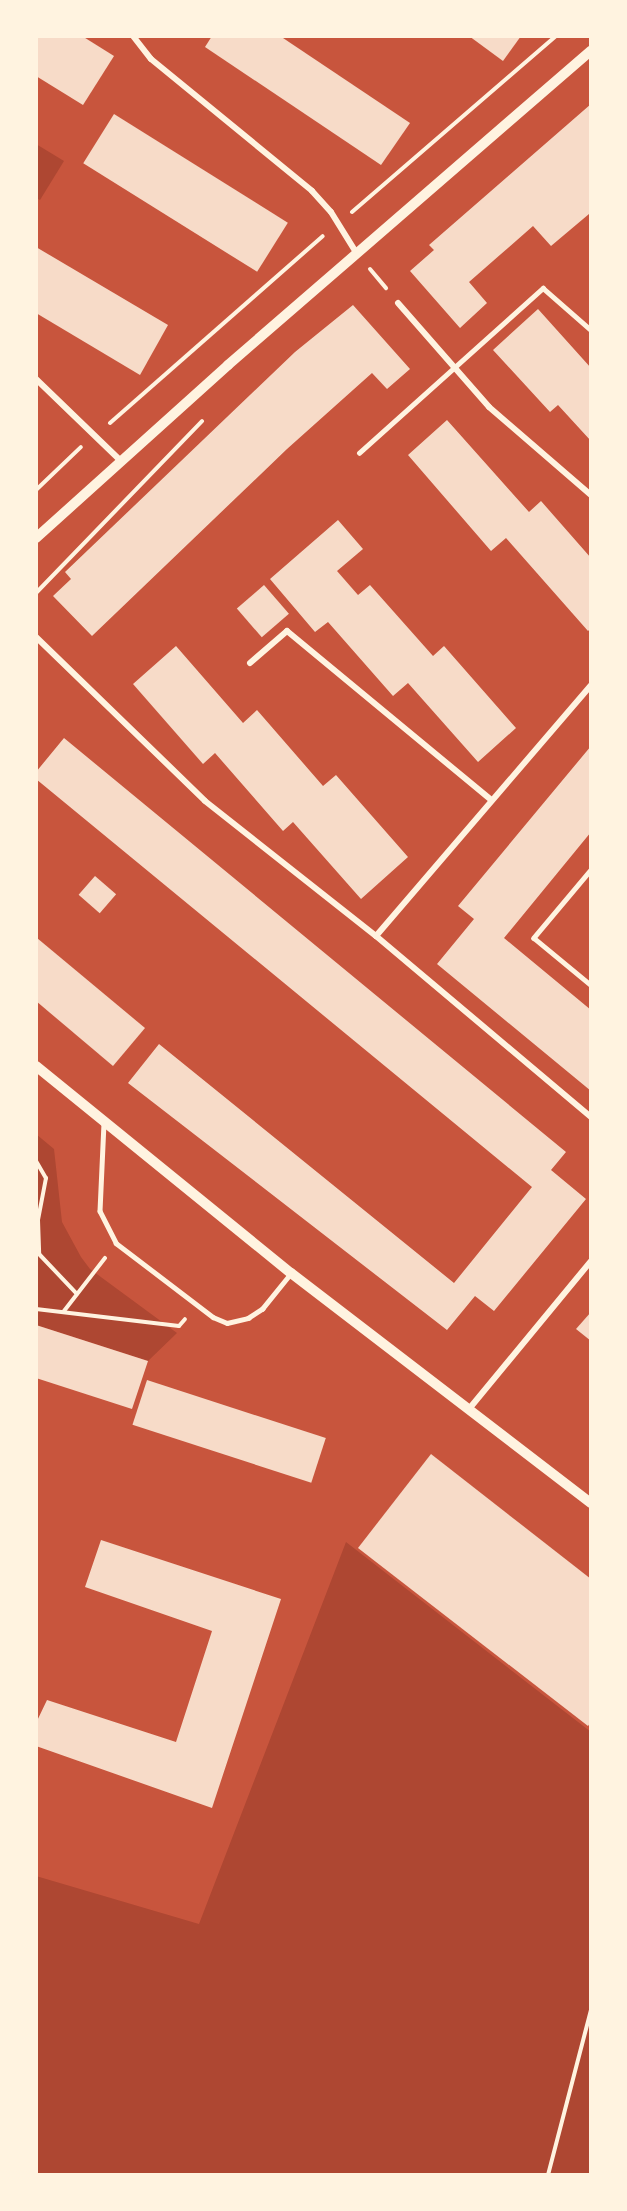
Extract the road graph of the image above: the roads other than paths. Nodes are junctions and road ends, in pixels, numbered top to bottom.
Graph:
1 (133, 36) edge
2 (591, 51) edge
3 (357, 254) junction
4 (398, 303) road end
5 (591, 330) edge
6 (454, 367) junction
7 (36, 379) edge
8 (359, 453) dead end
9 (120, 460) junction
10 (591, 495) edge
11 (36, 538) edge
12 (36, 637) edge
13 (250, 663) dead end
14 (591, 685) edge
15 (491, 800) junction
16 (591, 870) edge
17 (376, 936) junction
18 (591, 985) edge
19 (36, 1066) edge
20 (591, 1117) edge
21 (104, 1123) junction
22 (591, 1261) edge
23 (291, 1273) junction
24 (470, 1409) junction
25 (591, 1503) edge

1 - 3 street
2 - 3 street
3 - 9 street
4 - 6 street
5 - 6 lane
6 - 8 lane
6 - 10 street
7 - 9 street
9 - 11 street
12 - 17 street
13 - 15 street
14 - 15 street
15 - 17 street
16 - 18 lane
17 - 20 street
19 - 21 street
21 - 23 street
21 - 23 lane
22 - 24 street
23 - 24 street
24 - 25 street

